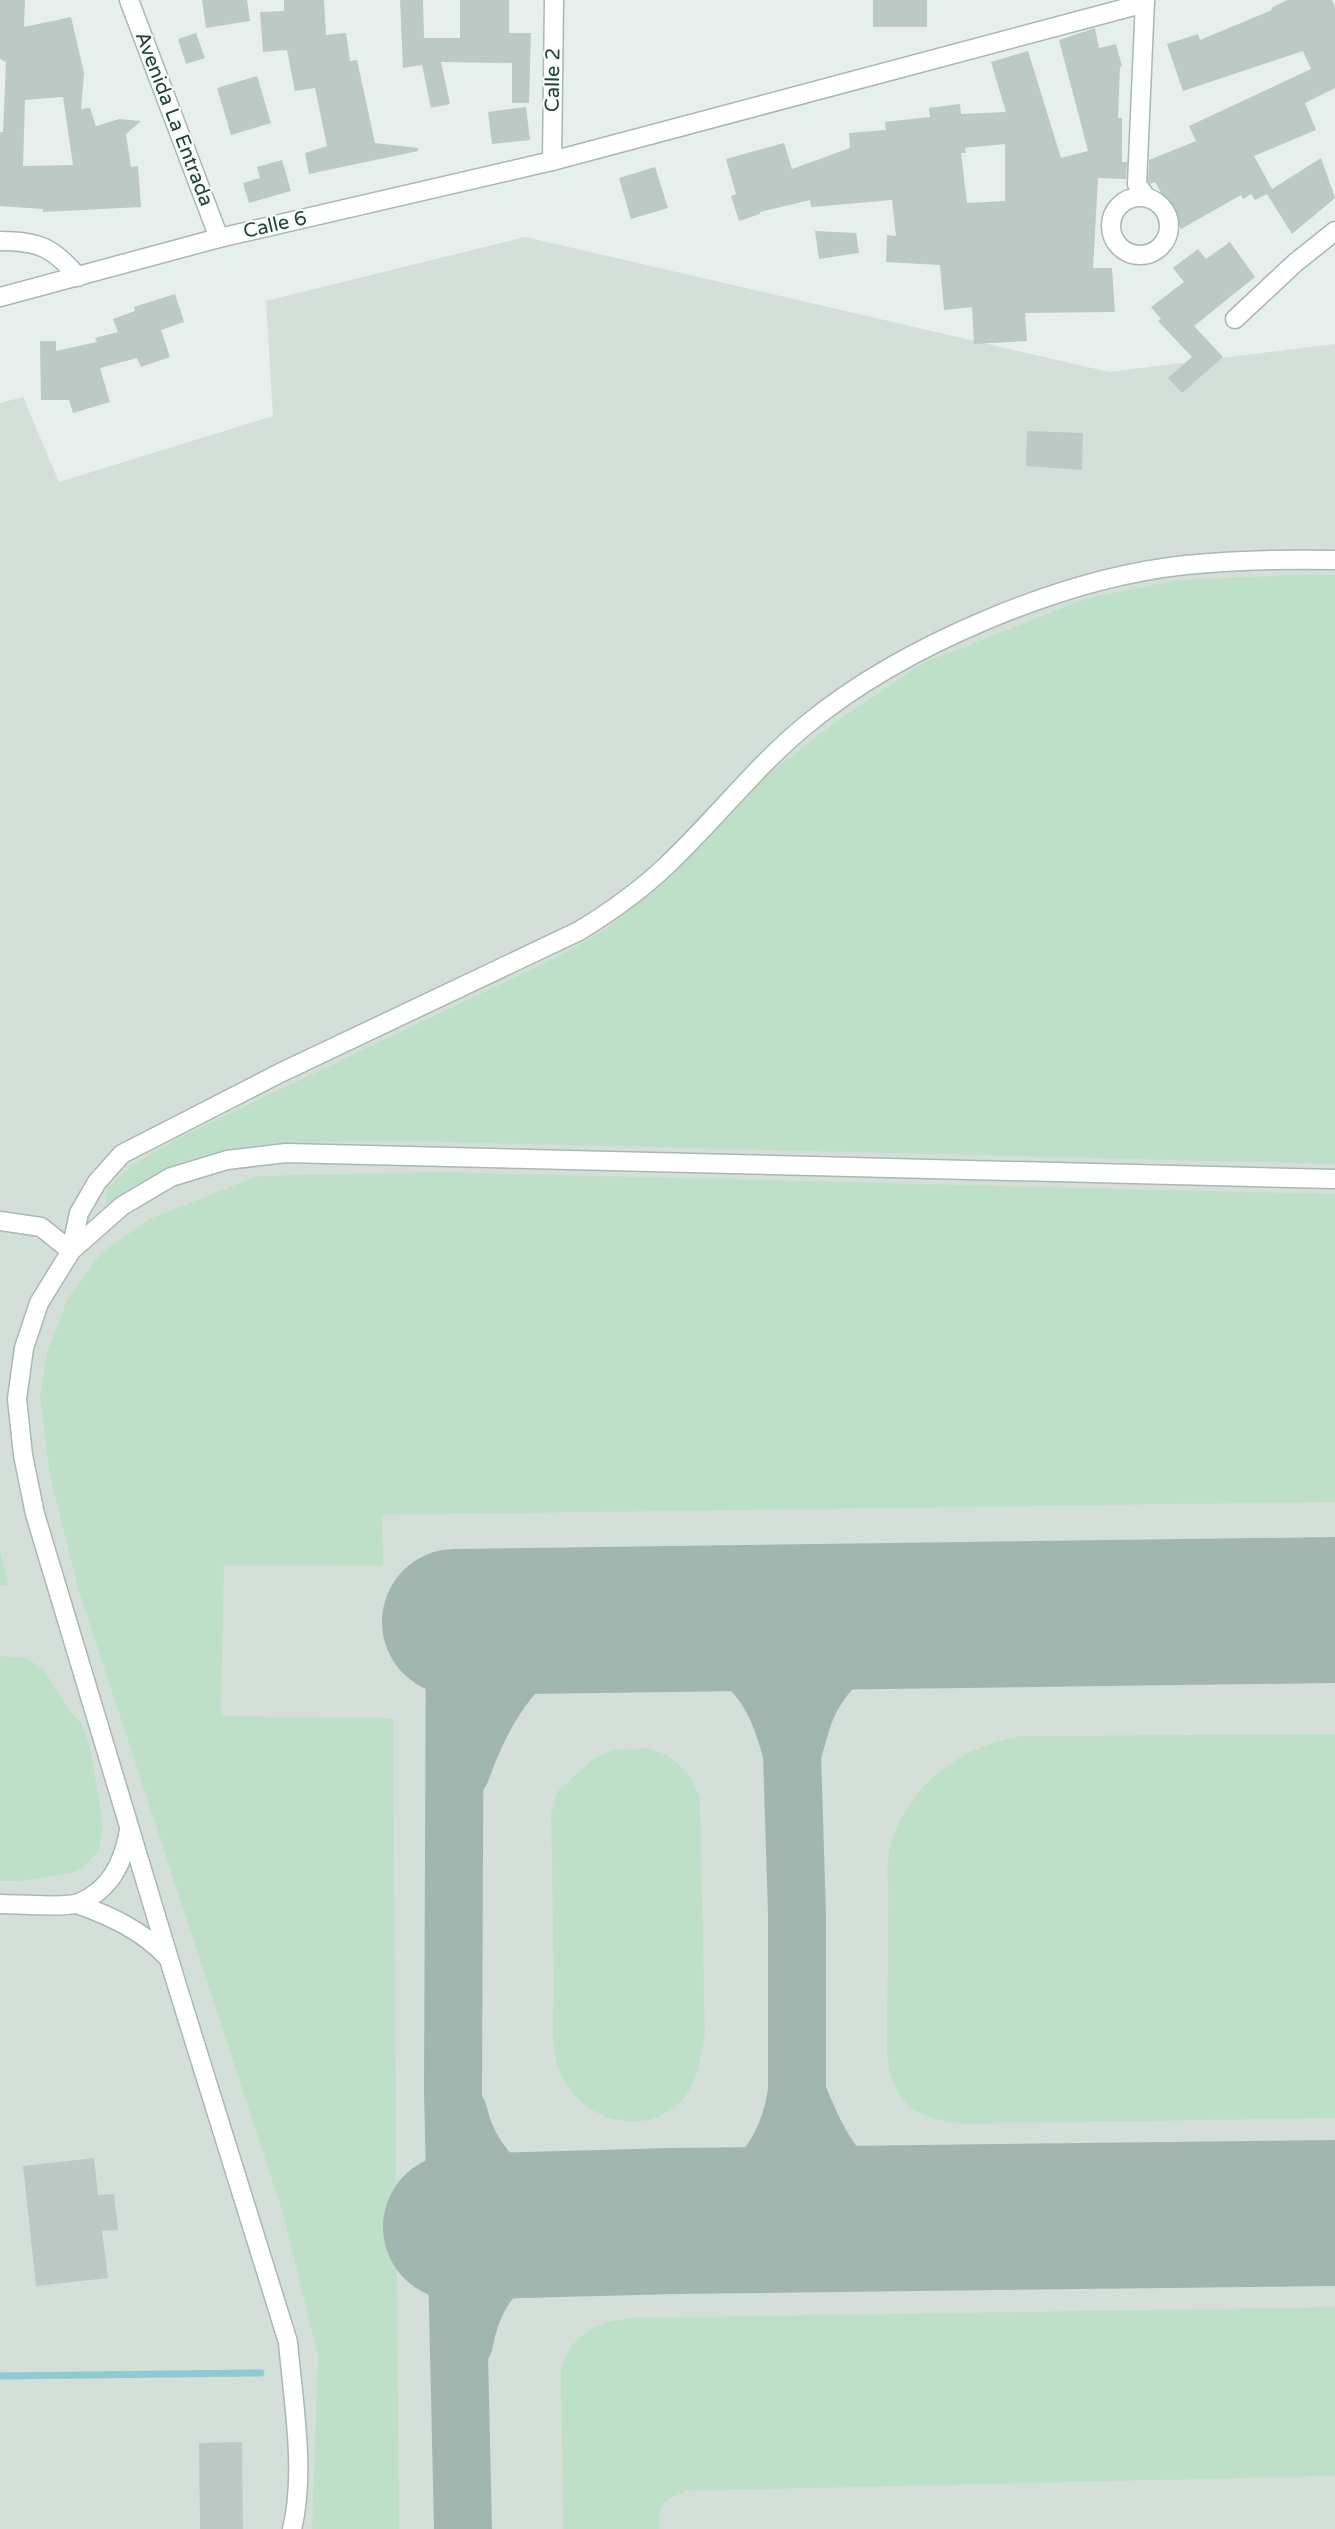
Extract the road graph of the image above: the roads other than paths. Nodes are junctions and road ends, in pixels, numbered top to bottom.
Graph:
1 (129, 0) edge
2 (554, 0) edge
3 (1145, 1) edge
4 (552, 161) junction
5 (1146, 197) dead end
6 (1335, 231) edge
7 (219, 238) junction
8 (0, 241) edge
9 (78, 277) junction
10 (0, 297) edge
11 (1235, 319) dead end
12 (1335, 560) edge
13 (1335, 1179) edge
14 (0, 1221) edge
15 (71, 1251) junction
16 (130, 1826) junction
17 (0, 1904) edge
18 (77, 1904) junction
19 (169, 1959) junction
20 (292, 2529) edge

1 - 7 street, Avenida La Entrada
2 - 4 street, Calle 2
3 - 4 street, Calle 6
3 - 5 street
4 - 7 street, Calle 6
6 - 11 street
7 - 9 street, Calle 6
8 - 9 street
9 - 10 street, Calle 6
12 - 15 street
13 - 15 street
14 - 15 street
15 - 16 street
16 - 18 street
16 - 19 street
17 - 18 street
18 - 19 street
19 - 20 street

